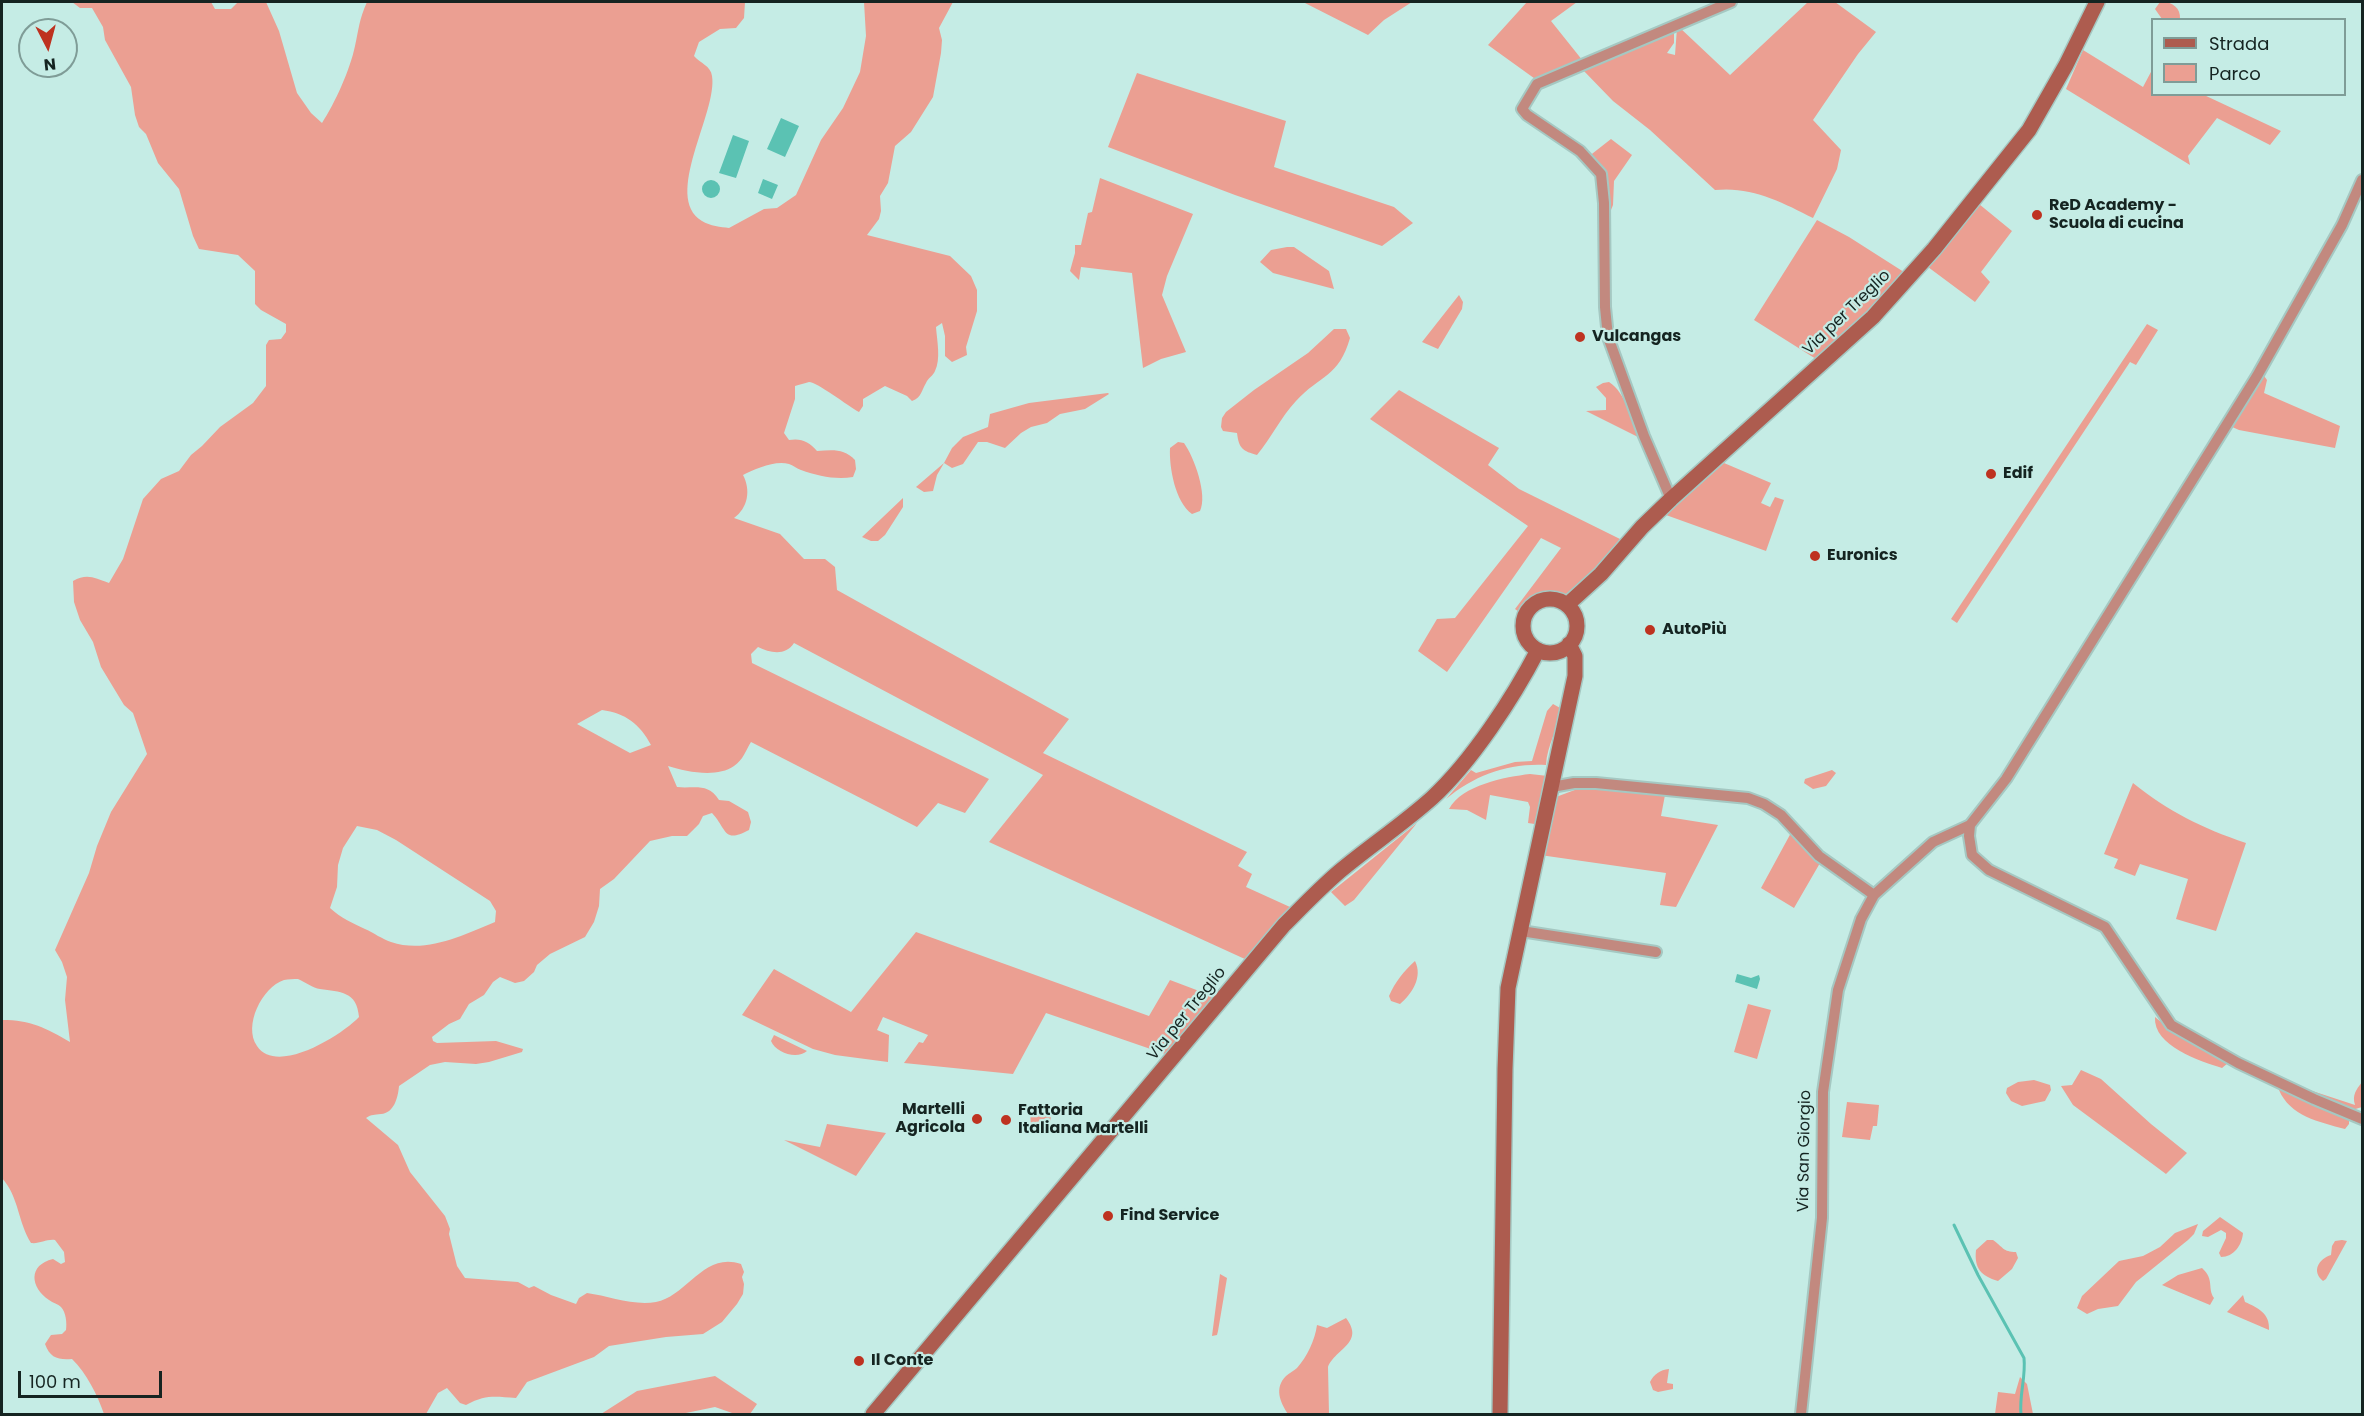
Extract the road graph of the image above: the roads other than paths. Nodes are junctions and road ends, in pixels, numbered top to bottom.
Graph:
1 (1731, 2) edge
2 (2097, 2) edge
3 (2362, 180) edge
4 (1671, 499) junction
5 (1567, 605) junction
6 (1569, 645) junction
7 (1538, 650) junction
8 (1552, 787) junction
9 (1970, 825) junction
10 (1874, 895) junction
11 (1521, 931) junction
12 (1656, 951) dead end
13 (2362, 1119) edge
14 (873, 1414) edge
15 (1500, 1414) edge
16 (1802, 1414) edge

1 - 4 street
2 - 4 main road, Via per Treglio
3 - 9 street
4 - 5 main road, Via per Treglio
5 - 6 main road
5 - 7 main road
6 - 7 main road
6 - 8 main road
7 - 14 main road, Via per Treglio
8 - 10 street
8 - 11 main road
9 - 10 street, Via San Giorgio
9 - 13 street
10 - 16 street, Via San Giorgio
11 - 12 street
11 - 15 main road

